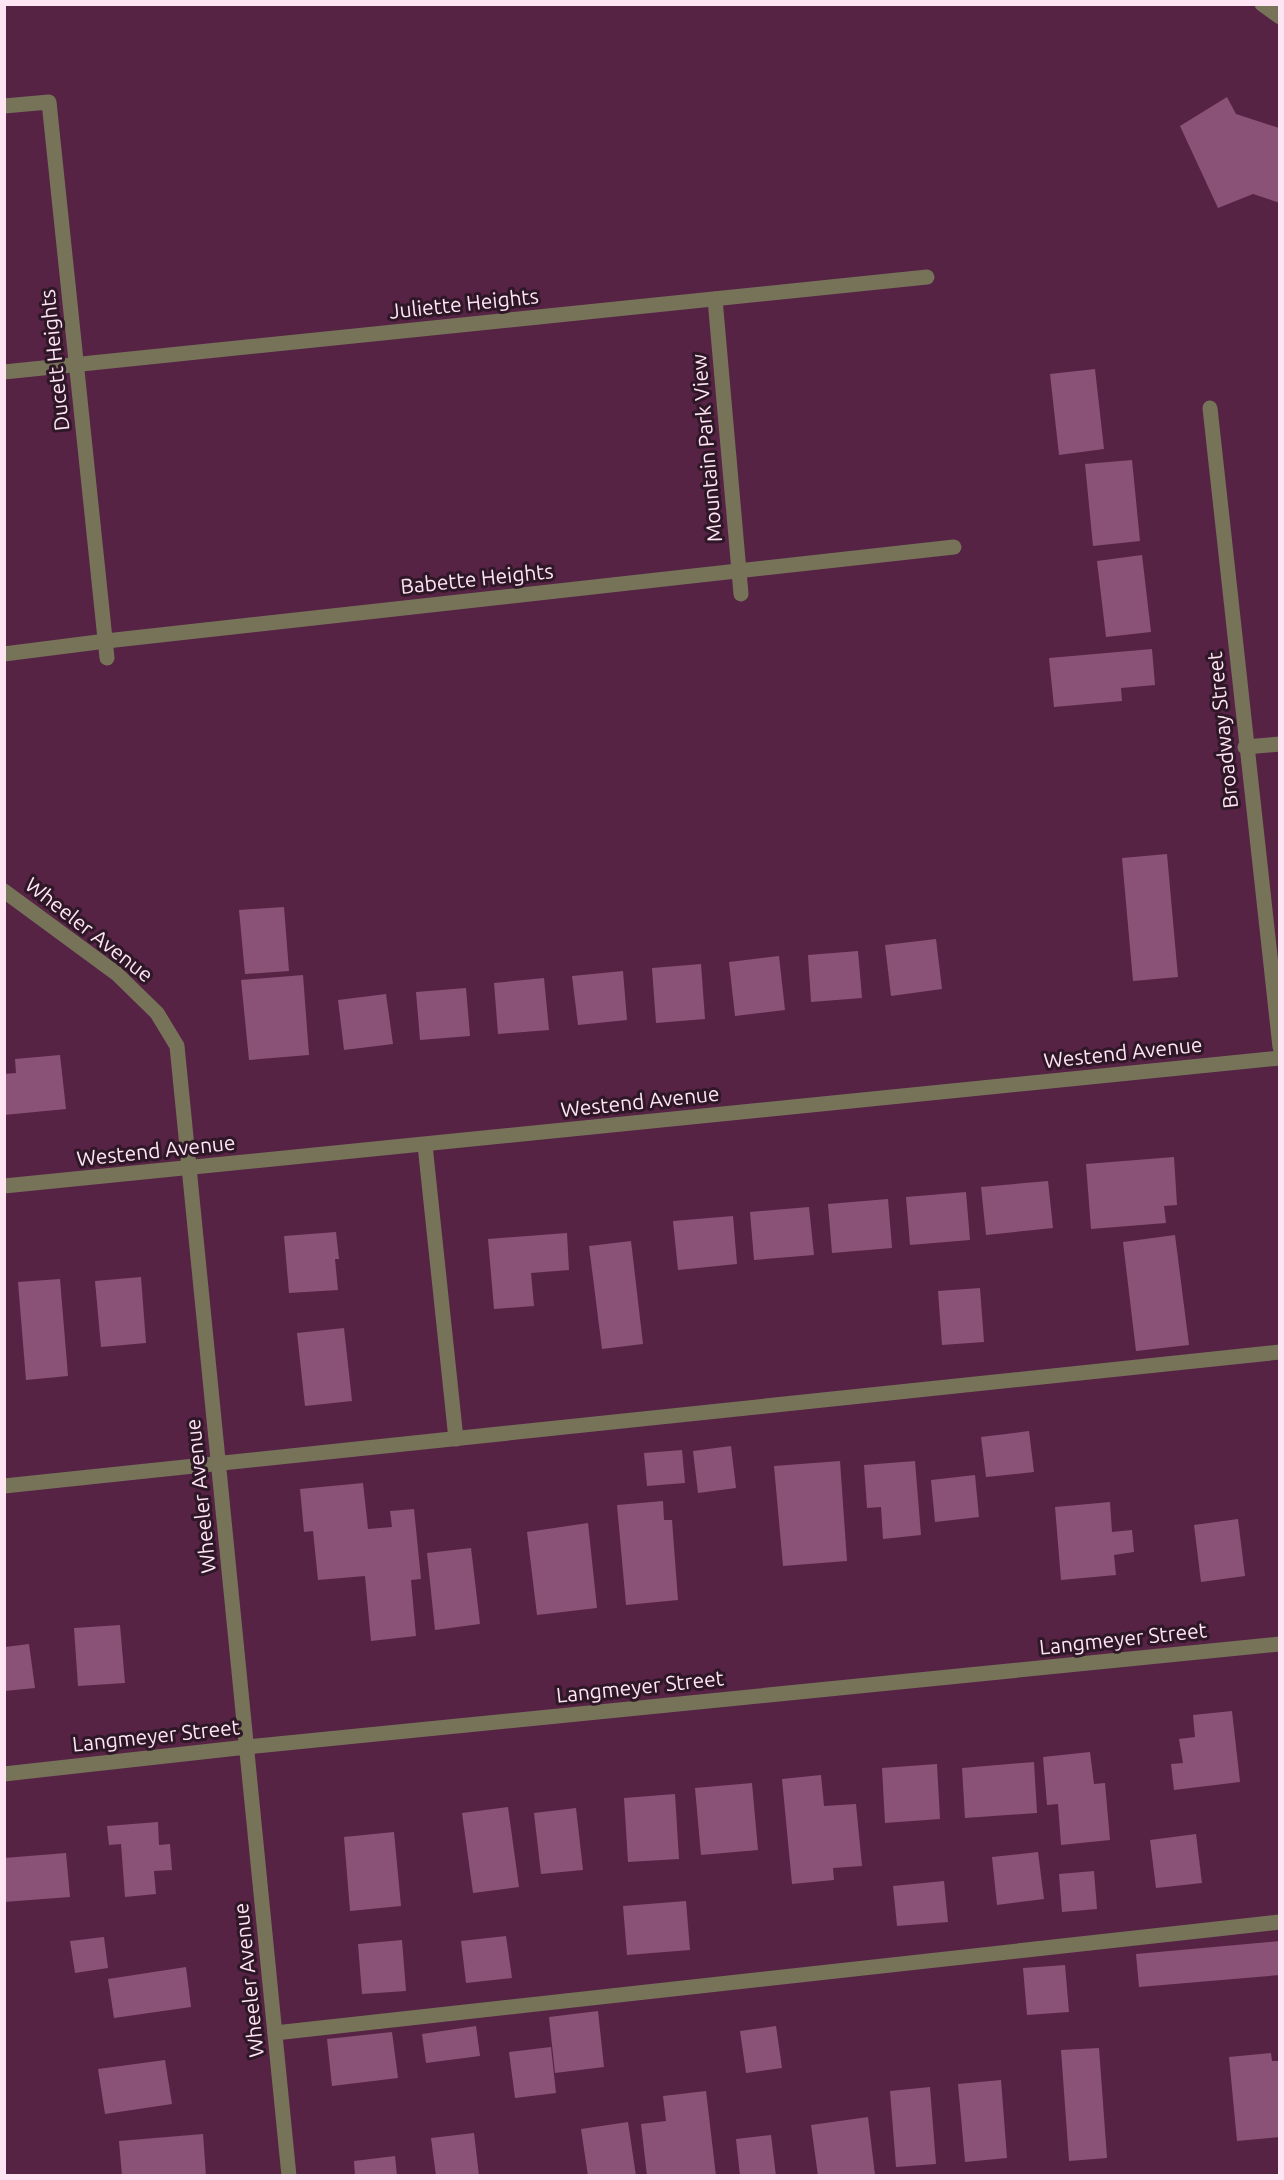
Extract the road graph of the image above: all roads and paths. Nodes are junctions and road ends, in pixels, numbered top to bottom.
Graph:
1 (1262, 4) edge
2 (1280, 16) edge
3 (4, 106) edge
4 (927, 277) dead end
5 (715, 299) junction
6 (76, 364) junction
7 (4, 372) edge
8 (1210, 408) dead end
9 (954, 547) dead end
10 (738, 571) junction
11 (741, 594) dead end
12 (105, 640) junction
13 (4, 654) edge
14 (107, 658) dead end
15 (1280, 744) edge
16 (1245, 747) junction
17 (4, 891) edge
18 (1280, 1047) edge
19 (1280, 1058) edge
20 (425, 1145) junction
21 (190, 1168) junction
22 (4, 1186) edge
23 (1280, 1352) edge
24 (456, 1439) junction
25 (219, 1464) junction
26 (4, 1486) edge
27 (1280, 1644) edge
28 (247, 1747) junction
29 (4, 1774) edge
30 (1280, 1922) edge
31 (275, 2033) junction
32 (289, 2175) edge

1 - 2 street
3 - 6 street, Ducett Heights
4 - 5 street, Juliette Heights
5 - 6 street, Juliette Heights
5 - 10 street, Mountain Park View
6 - 7 street, Juliette Heights
6 - 12 street, Ducett Heights
8 - 16 street, Broadway Street
9 - 10 street, Babette Heights
10 - 11 street, Mountain Park View
10 - 12 street, Babette Heights
12 - 13 street, Babette Heights
12 - 14 street, Ducett Heights
15 - 16 street
16 - 18 street, Broadway Street
17 - 21 street, Wheeler Avenue
19 - 20 street, Westend Avenue
20 - 21 street, Westend Avenue
20 - 24 street
21 - 22 street, Westend Avenue
21 - 25 street, Wheeler Avenue
23 - 24 street
24 - 25 street
25 - 26 street
25 - 28 street, Wheeler Avenue
27 - 28 street, Langmeyer Street
28 - 29 street, Langmeyer Street
28 - 31 street, Wheeler Avenue
30 - 31 street
31 - 32 street, Wheeler Avenue

